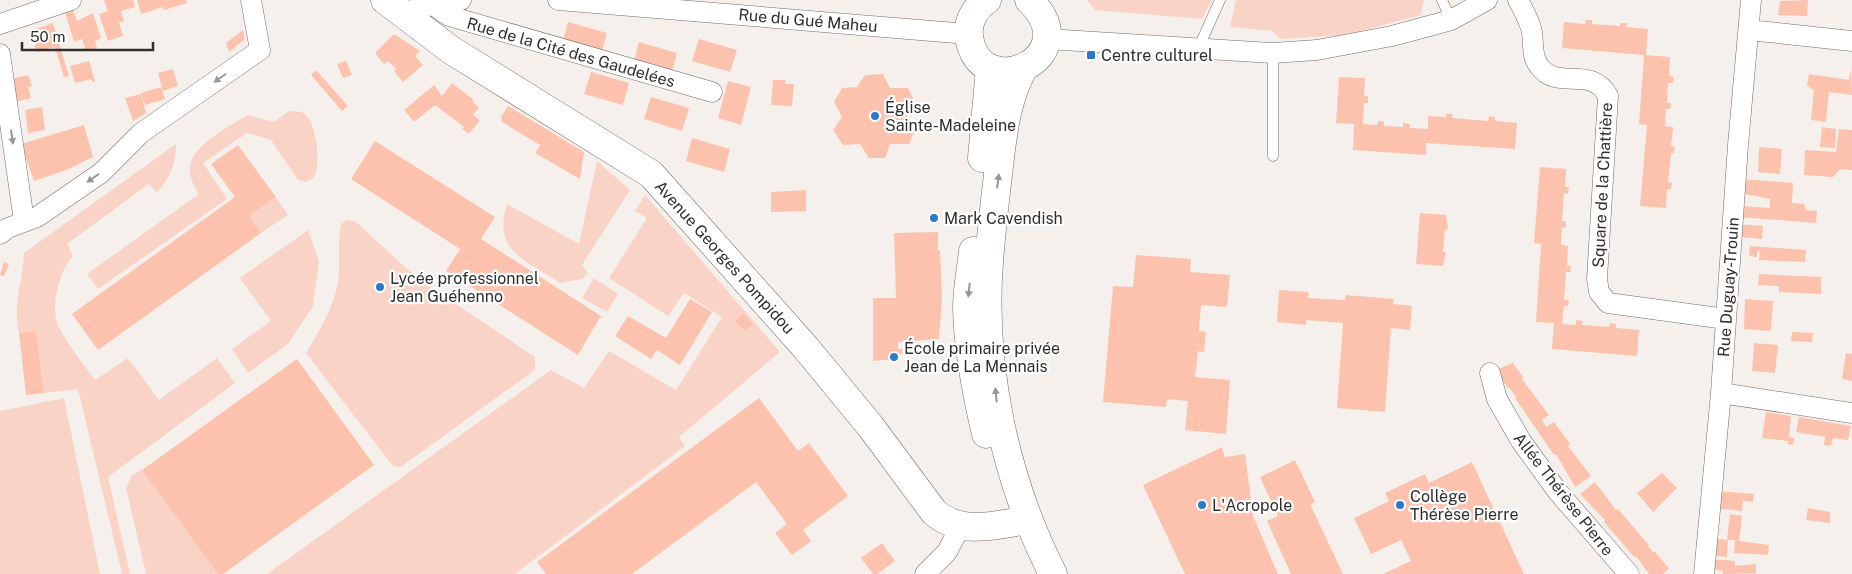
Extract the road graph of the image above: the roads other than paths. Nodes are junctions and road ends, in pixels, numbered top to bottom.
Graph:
1 (71, 0) edge
2 (251, 0) edge
3 (461, 0) edge
4 (558, 0) edge
5 (987, 0) edge
6 (1029, 0) edge
7 (1442, 0) edge
8 (1487, 0) edge
9 (1518, 0) edge
10 (1751, 0) edge
11 (1220, 1) edge
12 (433, 5) junction
13 (394, 7) edge
14 (1451, 20) junction
15 (0, 24) edge
16 (1749, 30) junction
17 (968, 34) junction
18 (1047, 39) junction
19 (1852, 41) edge
20 (1198, 50) junction
21 (1273, 53) junction
22 (0, 54) edge
23 (990, 68) junction
24 (1023, 69) junction
25 (712, 92) dead end
26 (1272, 156) dead end
27 (24, 221) junction
28 (0, 234) edge
29 (1726, 319) junction
30 (1490, 373) dead end
31 (1721, 394) junction
32 (1852, 413) edge
33 (1019, 521) junction
34 (960, 527) junction
35 (1620, 569) edge
36 (937, 570) edge
37 (1033, 574) edge
38 (1053, 574) edge
39 (1704, 574) edge

1 - 15 street
2 -> 27 street
3 - 12 street
4 - 17 street, Rue du Gué Maheu
5 - 17 street
6 - 18 street
7 - 14 lane
8 - 14 street
9 - 29 street, Square de la Chattière
10 - 16 street, Rue Duguay-Trouin
11 - 20 lane
12 - 13 street
12 - 25 street, Rue de la Cité des Gaudelées
13 - 34 street, Avenue Georges Pompidou
14 - 21 street
16 - 19 street
16 - 29 street, Rue Duguay-Trouin
17 - 23 street
18 - 20 street
18 - 24 street
20 - 21 street
21 - 26 lane
22 -> 27 street
23 - 24 street
23 -> 33 street
33 -> 24 street
27 - 28 street
29 - 31 street, Rue Duguay-Trouin
30 - 35 street, Allée Thérèse Pierre
31 - 32 street
31 - 39 street, Rue Duguay-Trouin
33 - 34 street, Avenue Georges Pompidou
33 - 37 street
33 - 38 street
34 - 36 street

